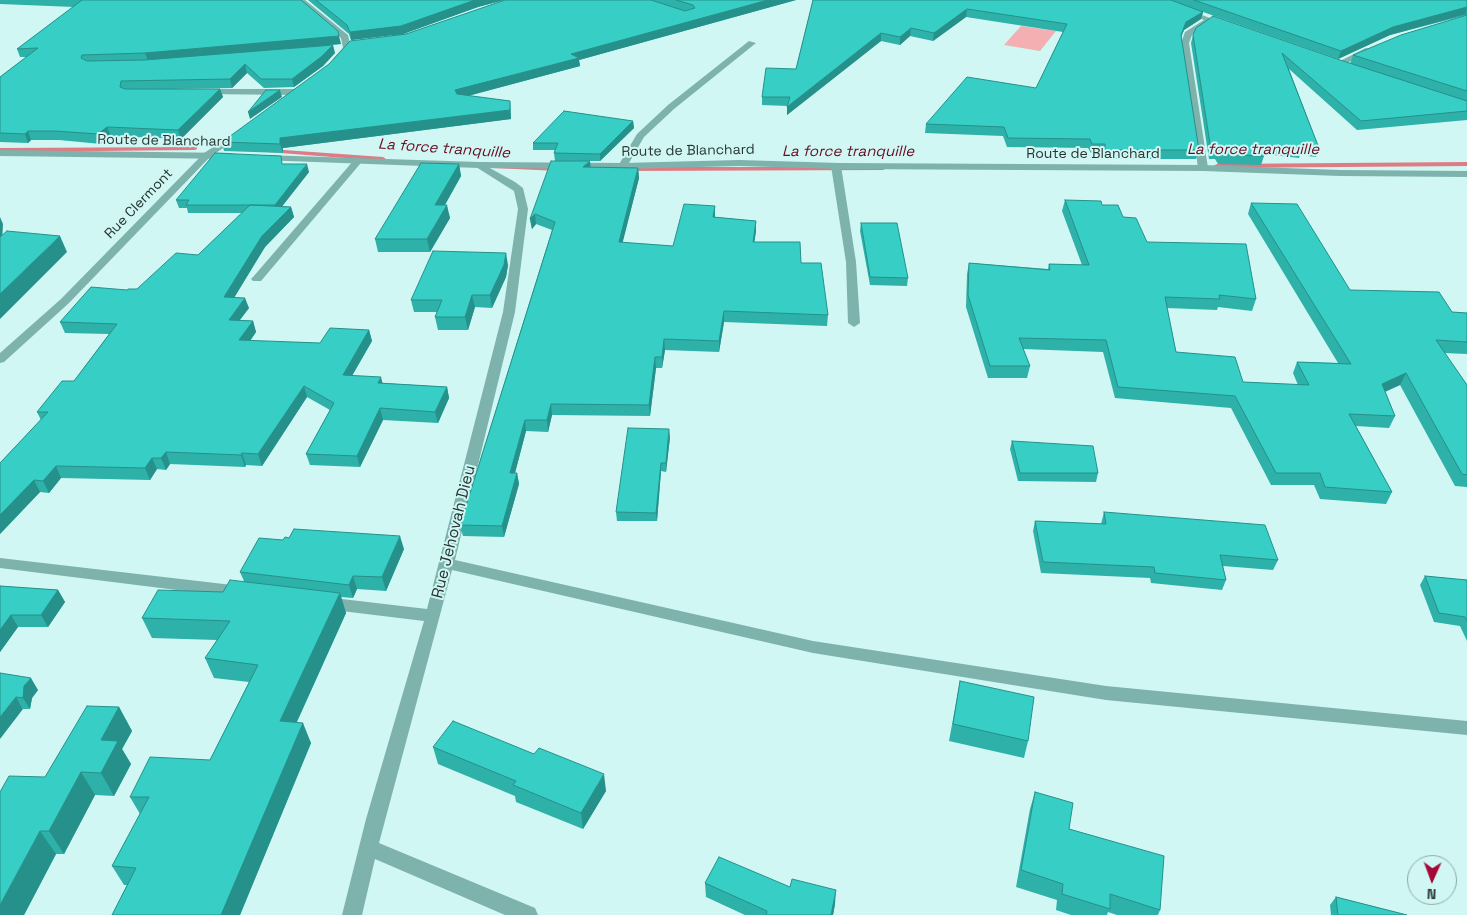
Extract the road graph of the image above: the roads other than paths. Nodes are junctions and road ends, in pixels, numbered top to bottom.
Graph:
1 (301, 0) edge
2 (1157, 0) edge
3 (1209, 20) junction
4 (1237, 29) edge
5 (752, 43) dead end
6 (349, 46) junction
7 (1378, 46) edge
8 (330, 49) edge
9 (1329, 61) edge
10 (1338, 64) junction
11 (327, 69) edge
12 (1355, 69) edge
13 (198, 92) edge
14 (282, 103) edge
15 (245, 129) edge
16 (0, 152) edge
17 (207, 156) junction
18 (357, 162) junction
19 (480, 165) junction
20 (624, 166) junction
21 (836, 166) junction
22 (1203, 168) junction
23 (1467, 174) edge
24 (257, 279) dead end
25 (854, 323) dead end
26 (0, 359) edge
27 (0, 563) edge
28 (445, 563) junction
29 (256, 594) edge
30 (305, 600) edge
31 (433, 616) junction
32 (1467, 728) edge
33 (368, 847) junction
34 (352, 915) edge
35 (528, 915) edge

1 - 6 street
2 - 3 street
3 - 4 street
3 - 22 street
5 - 20 street
6 - 8 street
6 - 11 street
7 - 10 street
9 - 10 street
10 - 12 street
13 - 14 street
15 - 17 street, Rue Clermont
16 - 17 street, Route de Blanchard
17 - 18 street, Route de Blanchard
17 - 26 street, Rue Clermont
18 - 19 street, Route de Blanchard
18 - 24 street
19 - 20 street, Route de Blanchard
19 - 28 street, Rue Jehovah Dieu
20 - 21 street, Route de Blanchard
21 - 22 street, Route de Blanchard
21 - 25 street
22 - 23 street, Route de Blanchard
27 - 29 street
28 - 31 street, Rue Jehovah Dieu
28 - 32 street
30 - 31 street
31 - 33 street, Rue Jehovah Dieu
33 - 34 street, Rue Jehovah Dieu
33 - 35 street

